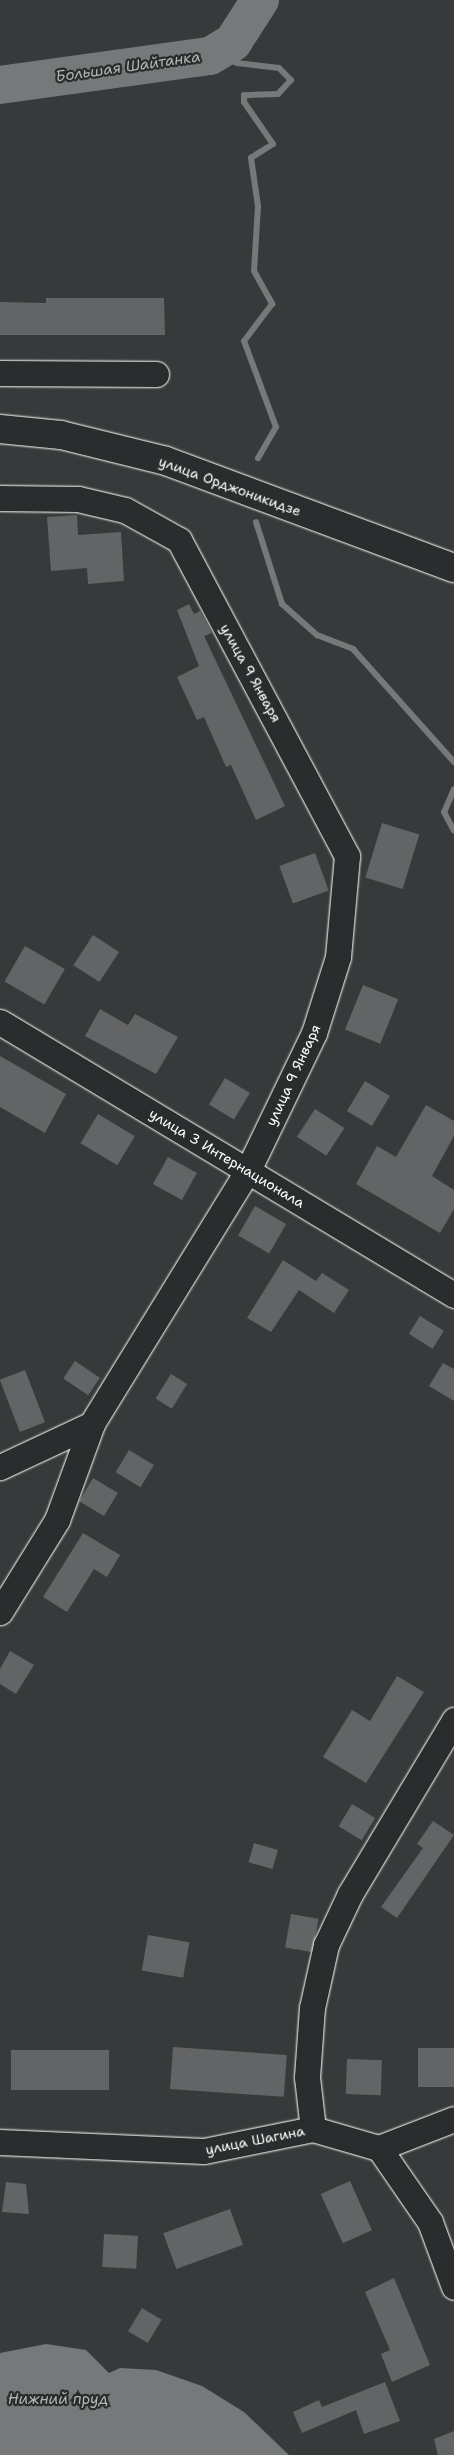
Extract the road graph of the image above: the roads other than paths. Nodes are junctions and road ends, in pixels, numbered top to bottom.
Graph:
1 (0, 373) edge
2 (156, 374) dead end
3 (0, 428) edge
4 (0, 498) edge
5 (454, 568) edge
6 (0, 1022) edge
7 (248, 1170) junction
8 (454, 1294) edge
9 (92, 1424) junction
10 (0, 1467) edge
11 (0, 1612) edge
12 (454, 1720) edge
13 (454, 2119) edge
14 (313, 2129) junction
15 (0, 2142) edge
16 (379, 2148) junction
17 (454, 2287) edge

1 - 2 street
3 - 5 main road, улица Орджоникидзе
4 - 7 street, улица 9 Января
6 - 7 street, улица 3 Интернационала
7 - 8 street, улица 3 Интернационала
7 - 9 street, улица 9 Января
9 - 10 street
9 - 11 street, улица 9 Января
12 - 14 street
13 - 16 street
14 - 15 street, улица Шагина
14 - 16 street, улица Шагина
16 - 17 street

